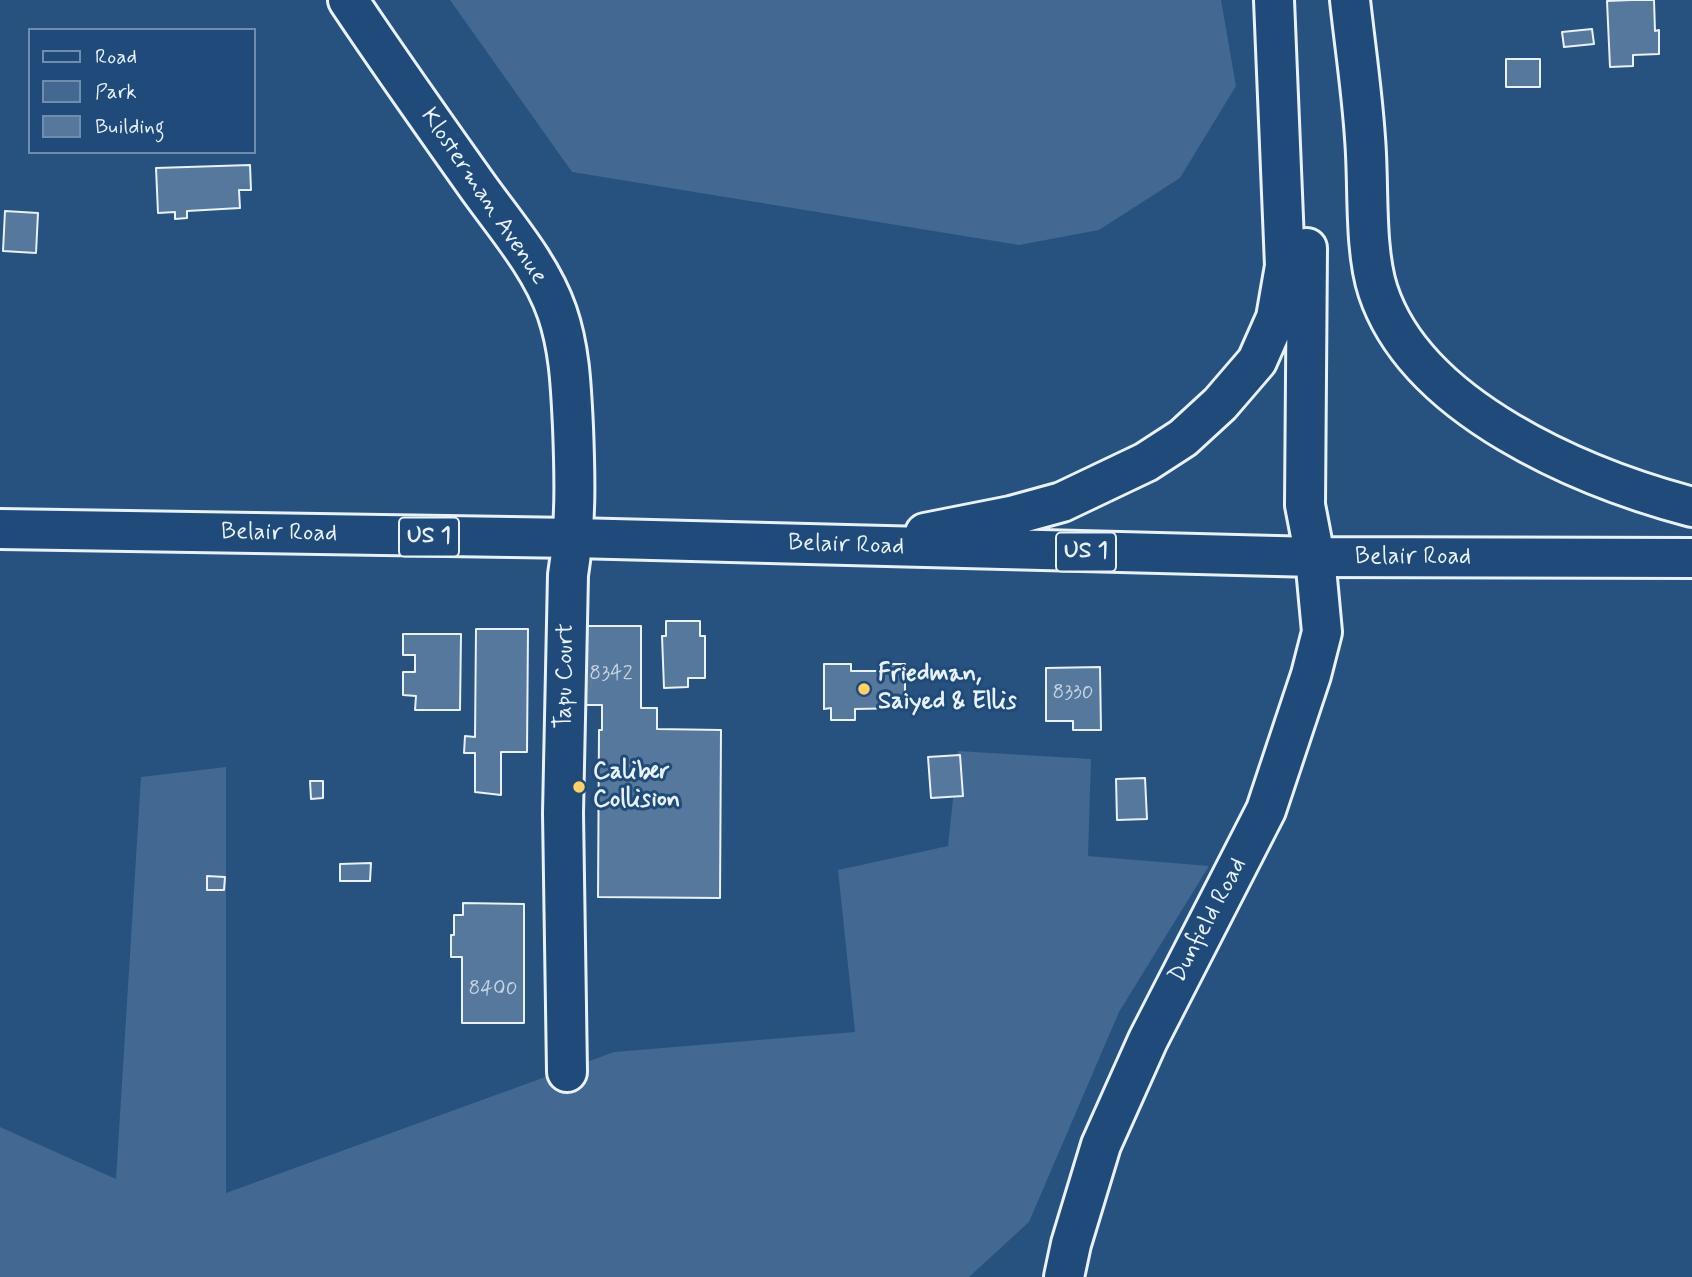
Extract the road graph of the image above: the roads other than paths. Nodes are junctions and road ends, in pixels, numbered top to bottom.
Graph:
1 (348, 0) edge
2 (1350, 0) edge
3 (1275, 9) edge
4 (1692, 507) edge
5 (0, 529) edge
6 (574, 538) junction
7 (858, 547) junction
8 (1315, 557) junction
9 (1692, 558) edge
10 (567, 1072) dead end
11 (1064, 1277) edge

1 - 6 main road, Klosterman Avenue
2 - 4 main road
3 - 7 main road
3 - 8 main road, Dunfield Road
5 - 6 main road, Belair Road / US 1
6 - 7 main road, Belair Road / US 1
6 - 10 main road, Tapu Court
7 - 8 main road, Belair Road / US 1
8 - 9 main road, Belair Road / US 1
8 - 11 main road, Dunfield Road

